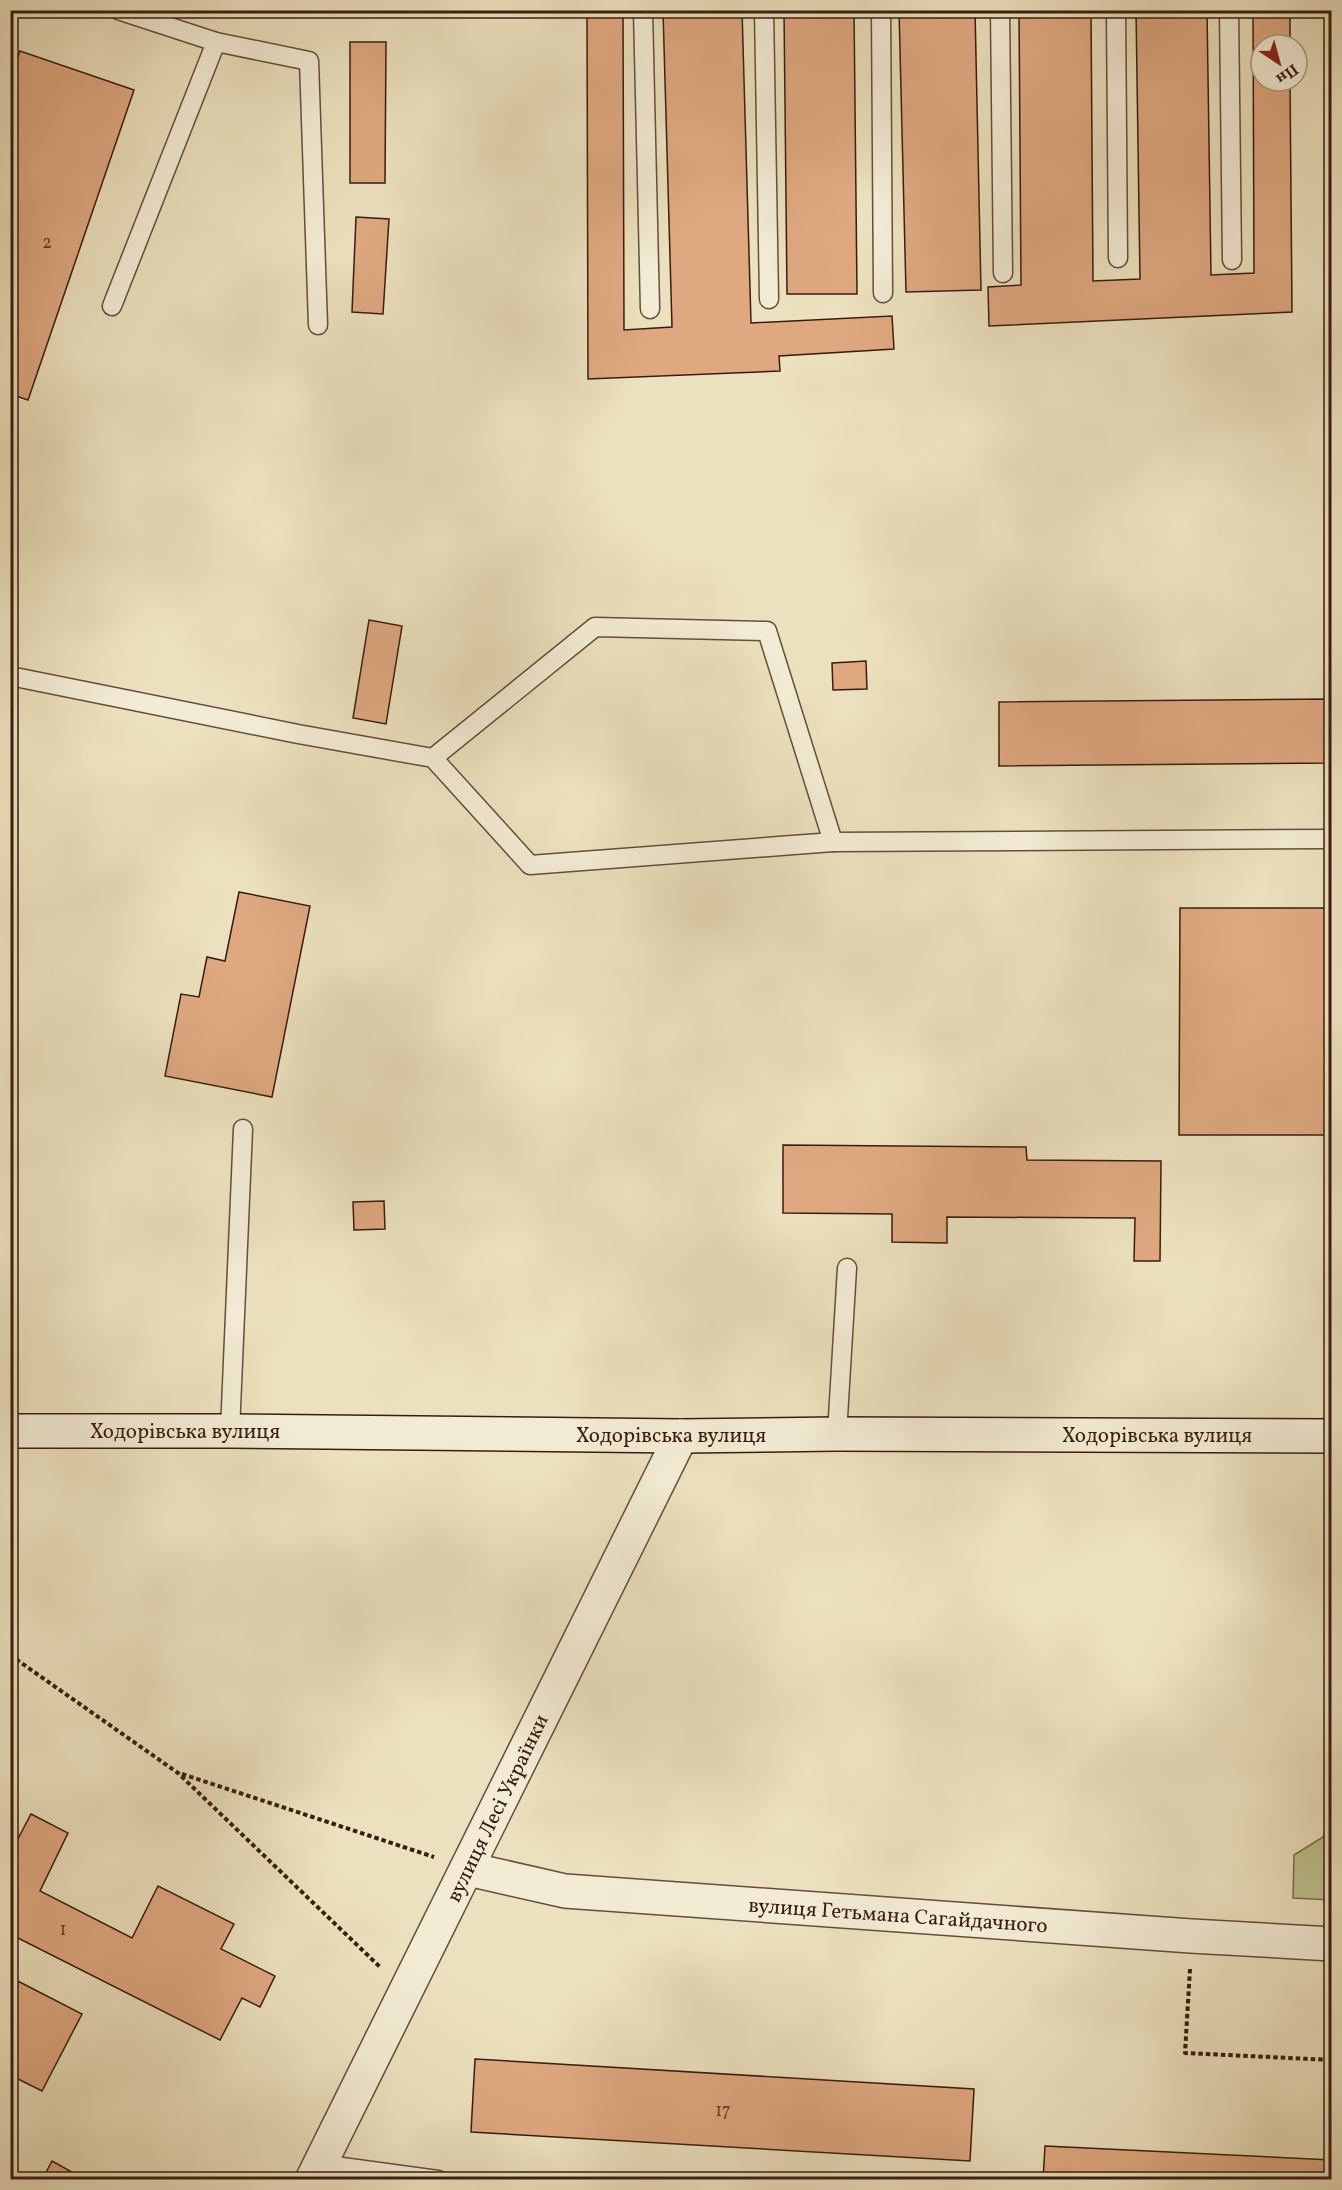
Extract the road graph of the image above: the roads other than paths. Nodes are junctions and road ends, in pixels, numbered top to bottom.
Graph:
1 (118, 10) edge
2 (643, 10) edge
3 (764, 10) edge
4 (881, 10) edge
5 (1000, 10) edge
6 (1116, 10) edge
7 (1229, 10) edge
8 (216, 42) junction
9 (1118, 258) dead end
10 (1232, 260) dead end
11 (1003, 273) dead end
12 (883, 293) dead end
13 (769, 299) dead end
14 (112, 306) dead end
15 (650, 309) dead end
16 (318, 325) dead end
17 (10, 676) edge
18 (433, 758) junction
19 (1332, 839) edge
20 (833, 842) junction
21 (243, 1129) dead end
22 (847, 1268) dead end
23 (10, 1431) edge
24 (230, 1431) junction
25 (837, 1434) junction
26 (681, 1436) junction
27 (1332, 1436) edge
28 (468, 1869) junction
29 (1332, 1944) edge
30 (316, 2172) edge
31 (438, 2180) edge

1 - 8 lane
2 - 15 lane
3 - 13 lane
4 - 12 lane
5 - 11 lane
6 - 9 lane
7 - 10 lane
8 - 14 lane
8 - 16 lane
17 - 18 lane
18 - 20 lane
18 - 20 lane
19 - 20 lane
21 - 24 lane
22 - 25 lane
23 - 24 street, Ходорівська вулиця
24 - 26 street, Ходорівська вулиця
25 - 26 street, Ходорівська вулиця
25 - 27 street, Ходорівська вулиця
26 - 28 street, вулиця Лесі Українки
28 - 29 street, вулиця Гетьмана Сагайдачного
28 - 30 street, вулиця Лесі Українки
30 - 31 lane

